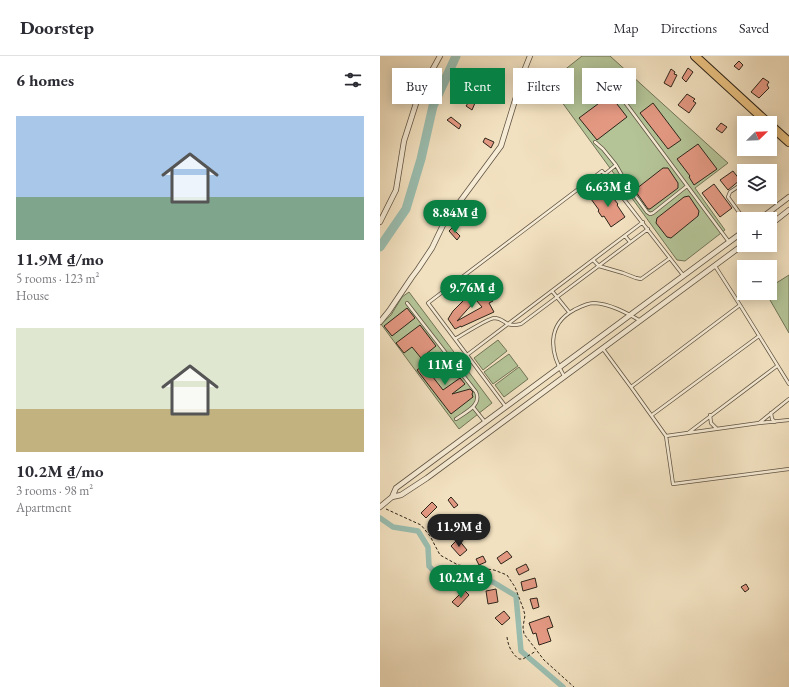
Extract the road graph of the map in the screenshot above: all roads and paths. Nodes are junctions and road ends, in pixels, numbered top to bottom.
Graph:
1 (440, 56) edge
2 (530, 56) edge
3 (696, 56) edge
4 (626, 104) edge
5 (760, 116) edge
6 (777, 131) edge
7 (595, 142) dead end
8 (789, 142) edge
9 (616, 165) junction
10 (604, 174) junction
11 (687, 186) junction
12 (737, 187) edge
13 (789, 197) edge
14 (773, 209) junction
15 (789, 210) edge
16 (739, 212) edge
17 (769, 212) edge
18 (780, 217) junction
19 (777, 219) edge
20 (380, 222) edge
21 (643, 222) junction
22 (648, 229) junction
23 (625, 236) junction
24 (737, 236) edge
25 (630, 242) junction
26 (729, 242) junction
27 (737, 249) edge
28 (709, 257) junction
29 (670, 258) junction
30 (594, 260) junction
31 (599, 266) junction
32 (715, 266) junction
33 (683, 276) junction
34 (552, 291) junction
35 (557, 297) junction
36 (407, 303) dead end
37 (740, 305) junction
38 (569, 312) junction
39 (630, 315) junction
40 (640, 321) junction
41 (380, 322) edge
42 (507, 324) junction
43 (759, 336) junction
44 (455, 339) junction
45 (596, 340) junction
46 (602, 348) junction
47 (467, 355) junction
48 (777, 366) junction
49 (559, 368) junction
50 (564, 376) junction
51 (789, 384) edge
52 (631, 387) junction
53 (789, 399) edge
54 (473, 406) junction
55 (506, 408) junction
56 (771, 412) junction
57 (652, 415) junction
58 (711, 415) junction
59 (456, 418) dead end
60 (789, 420) edge
61 (775, 422) junction
62 (486, 423) junction
63 (759, 423) junction
64 (717, 429) junction
65 (491, 430) junction
66 (687, 433) junction
67 (666, 436) junction
68 (789, 469) edge
69 (392, 497) junction
70 (381, 505) edge
71 (507, 637) dead end
72 (537, 651) junction
73 (574, 687) edge

1 - 20 street
2 - 41 street
3 - 5 highway
4 - 11 lane
6 - 8 highway
7 - 9 lane
9 - 10 lane
9 - 11 lane
10 - 21 lane
10 - 44 lane
11 - 26 lane
12 - 16 lane
13 - 14 street
14 - 17 street
14 - 18 street
15 - 18 street
18 - 19 street
21 - 22 lane
21 - 23 lane
22 - 25 lane
22 - 29 lane
23 - 25 lane
23 - 30 lane
24 - 26 street
25 - 31 lane
26 - 28 street
27 - 32 street
28 - 32 street
28 - 33 street
29 - 31 lane
29 - 33 lane
30 - 31 lane
30 - 34 lane
31 - 35 lane
32 - 37 lane
32 - 40 street
33 - 39 street
34 - 35 lane
34 - 42 lane
35 - 38 lane
35 - 42 lane
36 - 54 lane
37 - 43 lane
37 - 52 lane
38 - 39 lane
38 - 49 lane
39 - 40 lane
39 - 45 street
40 - 46 street
42 - 44 lane
42 - 47 lane
43 - 48 lane
43 - 57 lane
44 - 47 lane
45 - 46 street
45 - 49 street
46 - 50 street
46 - 52 lane
47 - 55 lane
48 - 51 lane
48 - 58 lane
49 - 50 lane
49 - 55 street
50 - 65 street
52 - 57 lane
53 - 56 lane
54 - 59 lane
54 - 62 lane
55 - 62 street
56 - 61 lane
56 - 63 lane
57 - 67 lane
58 - 64 lane
58 - 66 lane
60 - 61 lane
61 - 63 lane
62 - 65 street
62 - 69 street
63 - 64 lane
64 - 66 lane
65 - 69 street
66 - 67 lane
67 - 68 lane
69 - 70 street
70 - 72 path
71 - 72 path
72 - 73 path

